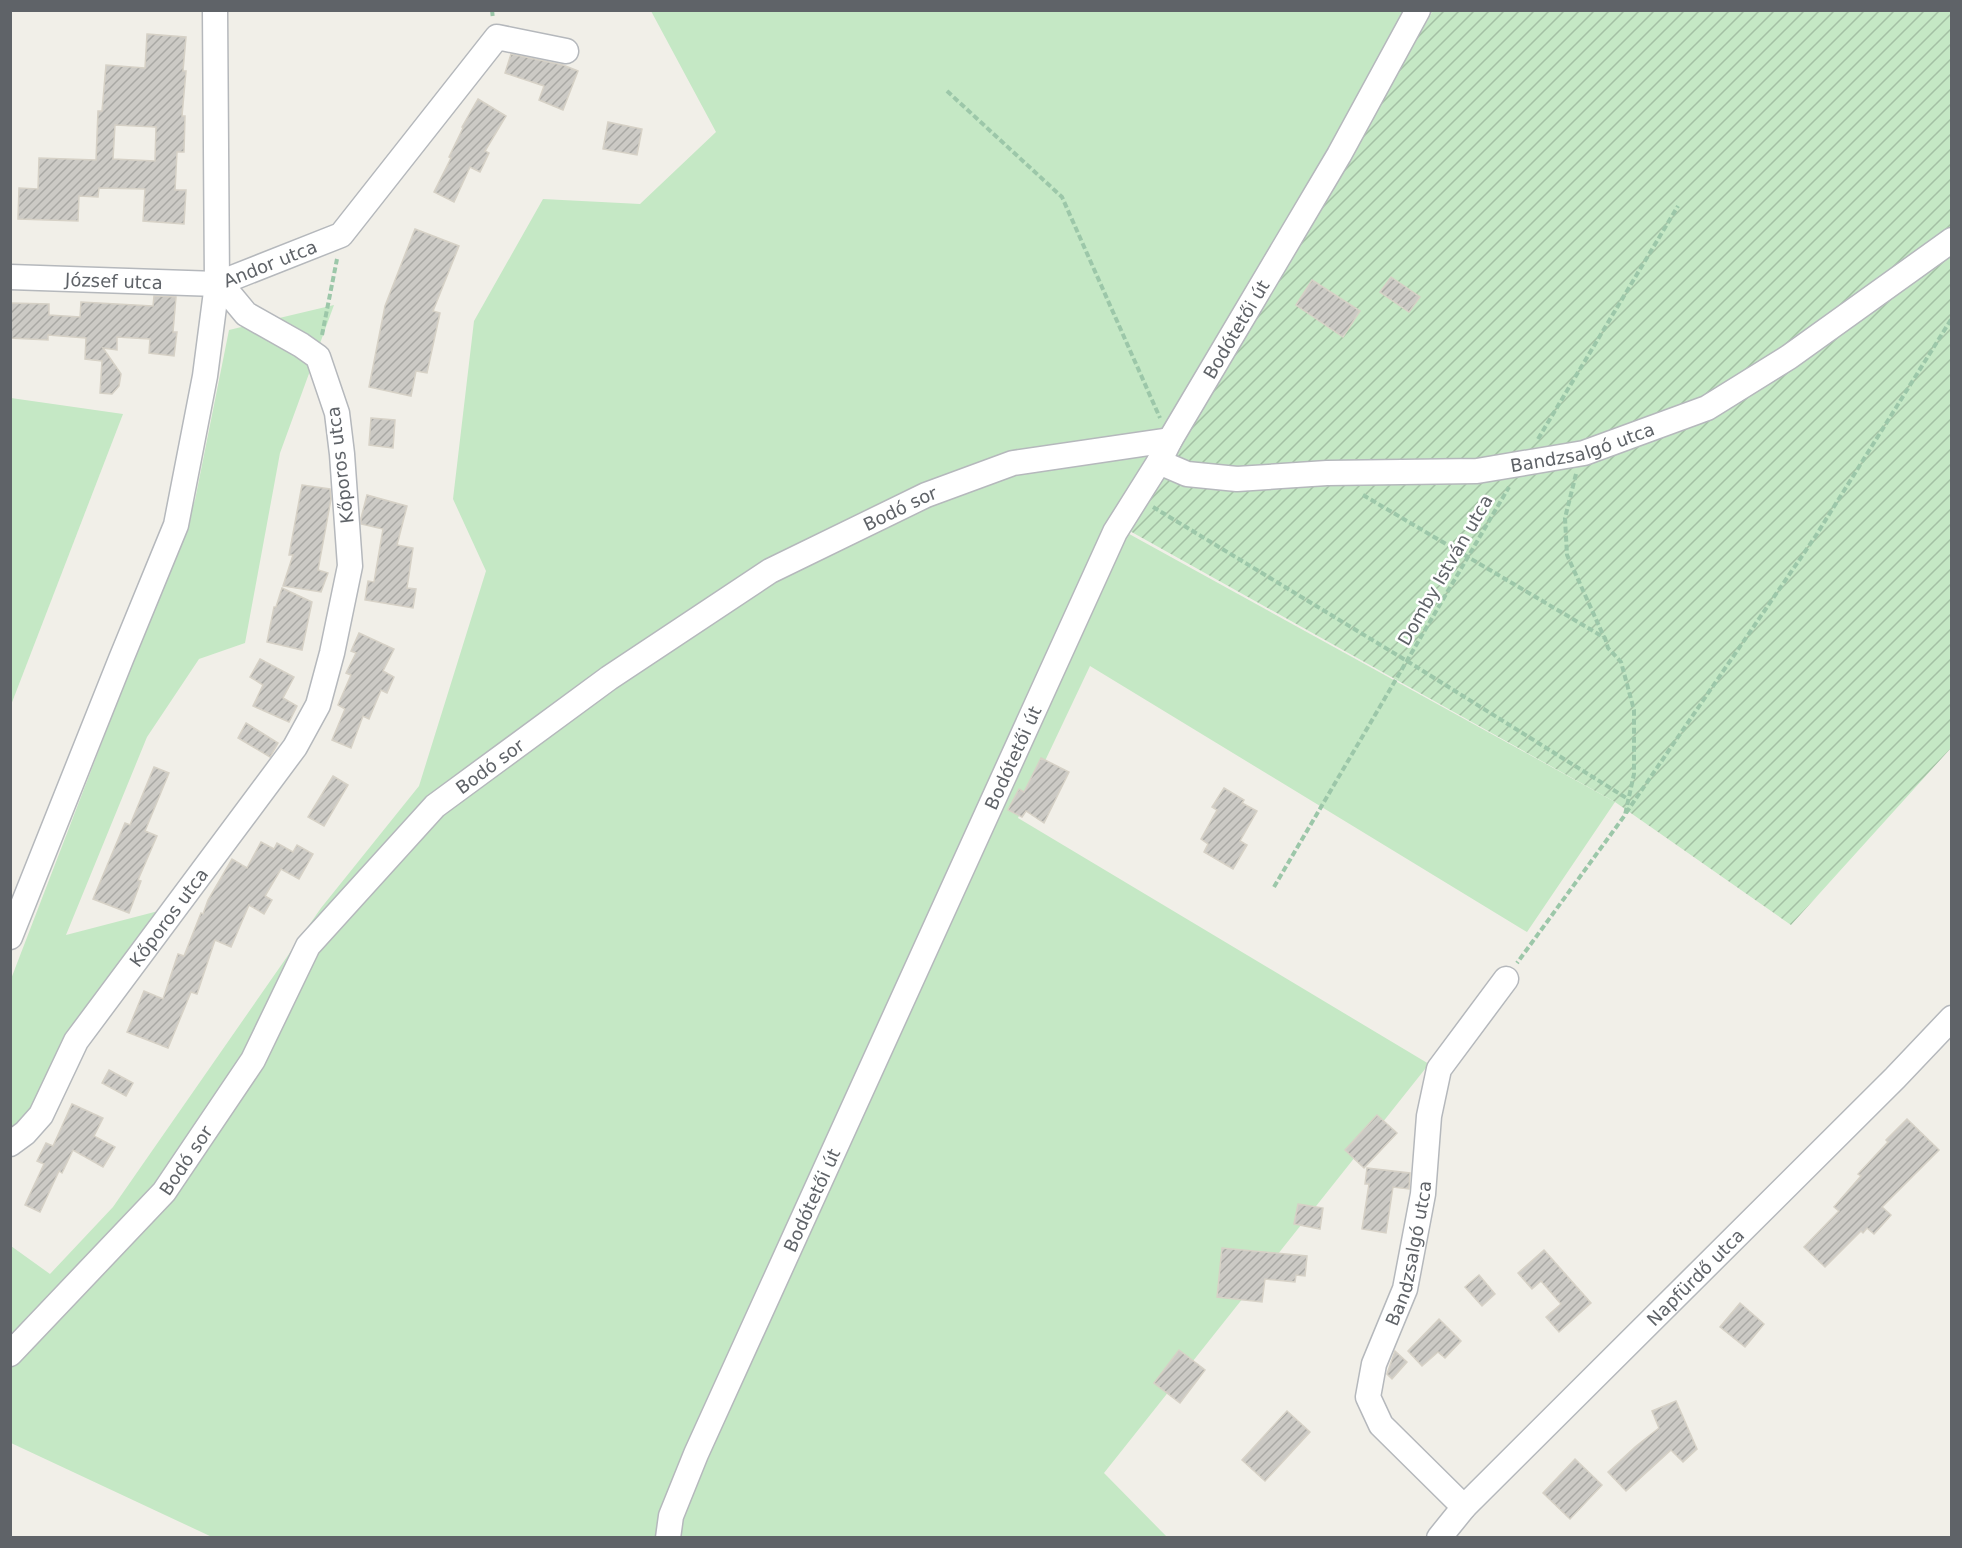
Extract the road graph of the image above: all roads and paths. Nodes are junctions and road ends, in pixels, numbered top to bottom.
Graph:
1 (215, 10) edge
2 (1418, 10) edge
3 (566, 51) dead end
4 (947, 90) dead end
5 (1678, 206) dead end
6 (341, 235) junction
7 (1952, 240) edge
8 (10, 277) edge
9 (217, 284) junction
10 (1952, 318) edge
11 (318, 357) junction
12 (1170, 440) junction
13 (1584, 453) junction
14 (1159, 462) junction
15 (1523, 463) junction
16 (1357, 491) dead end
17 (1136, 497) junction
18 (1468, 558) junction
19 (1605, 638) junction
20 (1407, 661) junction
21 (1628, 799) junction
22 (1625, 815) junction
23 (1274, 888) dead end
24 (10, 937) edge
25 (1506, 979) joint
26 (1952, 1018) edge
27 (10, 1144) edge
28 (10, 1354) edge
29 (1464, 1507) junction
30 (668, 1538) edge
31 (1439, 1538) edge

1 - 9 street, Andor utca
2 - 12 street, Bodótetői út
3 - 6 street, Andor utca
4 - 12 path
5 - 15 path, Domby István utca
6 - 9 street, Andor utca
6 - 11 path
7 - 13 street, Bandzsalgó utca
8 - 9 street, József utca
9 - 11 street
9 - 24 street
10 - 22 path
11 - 27 street, Kőporos utca
12 - 14 street, Bodótetői út
12 - 28 street, Bodó sor
13 - 15 street, Bandzsalgó utca
13 - 19 path
14 - 15 street, Bandzsalgó utca
14 - 17 street, Bodótetői út
15 - 18 path, Domby István utca
16 - 18 path
17 - 20 path
17 - 30 street, Bodótetői út
18 - 19 path
18 - 20 path, Domby István utca
19 - 21 path
20 - 21 path
20 - 23 path, Domby István utca
21 - 22 path
22 - 25 path
25 - 29 street, Bandzsalgó utca
26 - 29 street, Napfürdő utca
29 - 31 street, Napfürdő utca

